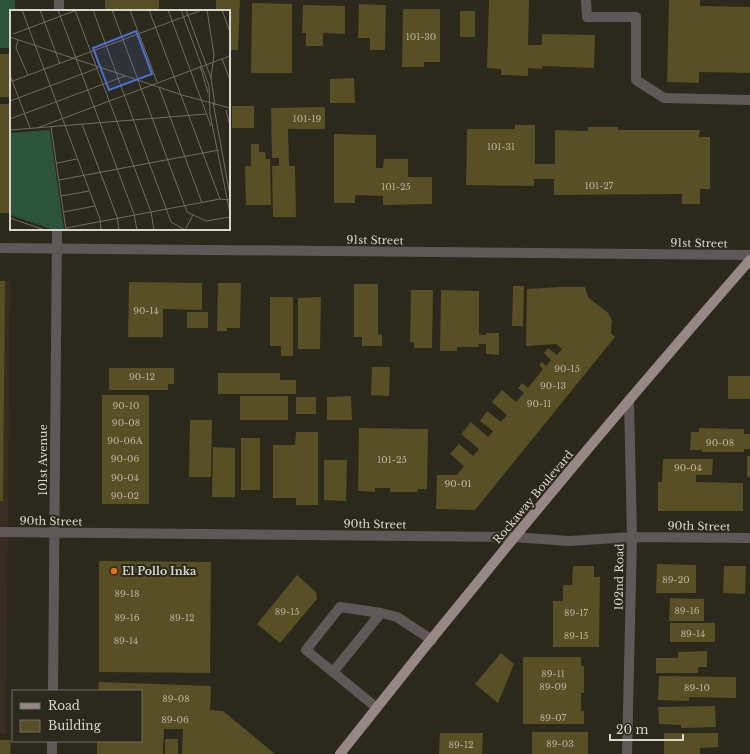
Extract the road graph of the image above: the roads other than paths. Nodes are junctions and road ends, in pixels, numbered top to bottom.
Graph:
1 (586, 0) edge
2 (750, 100) edge
3 (57, 230) edge
4 (0, 248) edge
5 (57, 248) junction
6 (750, 255) edge
7 (750, 260) edge
8 (629, 400) junction
9 (0, 532) edge
10 (54, 533) junction
11 (514, 537) junction
12 (632, 537) junction
13 (750, 538) edge
14 (382, 613) junction
15 (432, 640) junction
16 (333, 672) junction
17 (53, 690) edge
18 (377, 708) junction
19 (52, 742) edge
20 (348, 749) edge
21 (52, 754) edge
22 (340, 754) edge
23 (627, 754) edge

1 - 2 street
3 - 5 street, 101st Avenue
4 - 5 street, 91st Street
5 - 6 street, 91st Street
5 - 10 street, 101st Avenue
7 - 8 main road, Rockaway Boulevard
8 - 11 main road, Rockaway Boulevard
8 - 12 street, 102nd Road
9 - 10 street, 90th Street
10 - 11 street, 90th Street
10 - 17 street, 101st Avenue
11 - 12 street, 90th Street
11 - 15 main road, Rockaway Boulevard
12 - 13 street, 90th Street
12 - 23 street, 102nd Road
14 - 15 street
14 - 16 street
14 - 16 street
15 - 18 main road, Rockaway Boulevard
16 - 18 street
18 - 20 main road, Rockaway Boulevard
19 - 21 street
20 - 22 main road, Rockaway Boulevard

